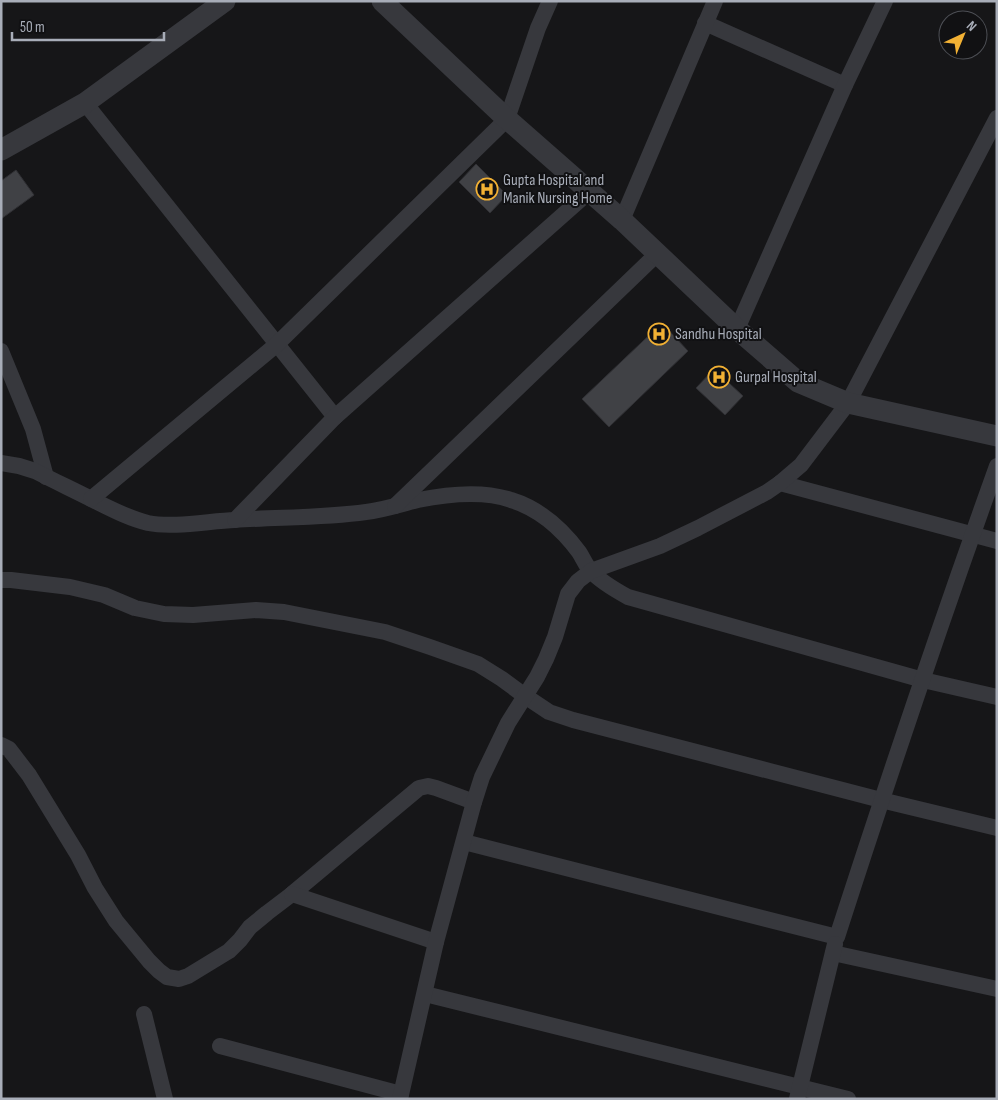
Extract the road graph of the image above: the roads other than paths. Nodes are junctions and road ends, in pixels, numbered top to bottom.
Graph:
1 (225, 1) edge
2 (382, 1) edge
3 (550, 1) edge
4 (715, 1) edge
5 (885, 1) edge
6 (706, 23) junction
7 (845, 85) junction
8 (85, 103) junction
9 (997, 118) edge
10 (507, 119) junction
11 (1, 150) edge
12 (590, 191) junction
13 (622, 220) junction
14 (657, 254) junction
15 (736, 329) junction
16 (276, 345) junction
17 (1, 351) edge
18 (848, 403) junction
19 (335, 418) junction
20 (997, 436) edge
21 (1, 463) edge
22 (997, 466) edge
23 (46, 477) junction
24 (780, 484) junction
25 (91, 499) junction
26 (393, 507) junction
27 (235, 520) junction
28 (972, 535) junction
29 (997, 541) edge
30 (591, 572) junction
31 (1, 580) edge
32 (923, 680) junction
33 (525, 696) junction
34 (997, 697) edge
35 (1, 745) edge
36 (881, 800) junction
37 (474, 802) junction
38 (997, 828) edge
39 (464, 842) junction
40 (292, 894) junction
41 (436, 942) junction
42 (835, 945) junction
43 (997, 989) edge
44 (425, 994) junction
45 (144, 1014) dead end
46 (220, 1046) dead end
47 (798, 1093) edge
48 (400, 1096) edge
49 (166, 1099) edge
50 (848, 1099) edge

1 - 8 street
2 - 10 street
3 - 10 street
4 - 6 street
5 - 7 street
6 - 7 street
6 - 13 street
7 - 15 street
8 - 11 street
8 - 16 street
9 - 18 street
10 - 12 street
10 - 16 street
12 - 13 street
12 - 19 street
13 - 14 street
14 - 15 street
14 - 26 street
15 - 18 street
16 - 19 street
16 - 25 street
17 - 23 street
18 - 20 street
18 - 24 street
19 - 27 street
21 - 23 street
22 - 28 street
23 - 25 street
24 - 28 street
24 - 30 street
25 - 27 street
26 - 27 street
26 - 30 street
28 - 29 street
28 - 32 street
30 - 32 street
30 - 33 street
31 - 33 street
32 - 34 street
32 - 36 street
33 - 36 street
33 - 37 street
35 - 40 street
36 - 38 street
36 - 42 street
37 - 39 street
37 - 40 street
39 - 41 street
39 - 42 street
40 - 41 street
41 - 44 street
42 - 43 street
42 - 47 street
44 - 47 street
44 - 48 street
45 - 49 street
46 - 48 street
47 - 50 street

